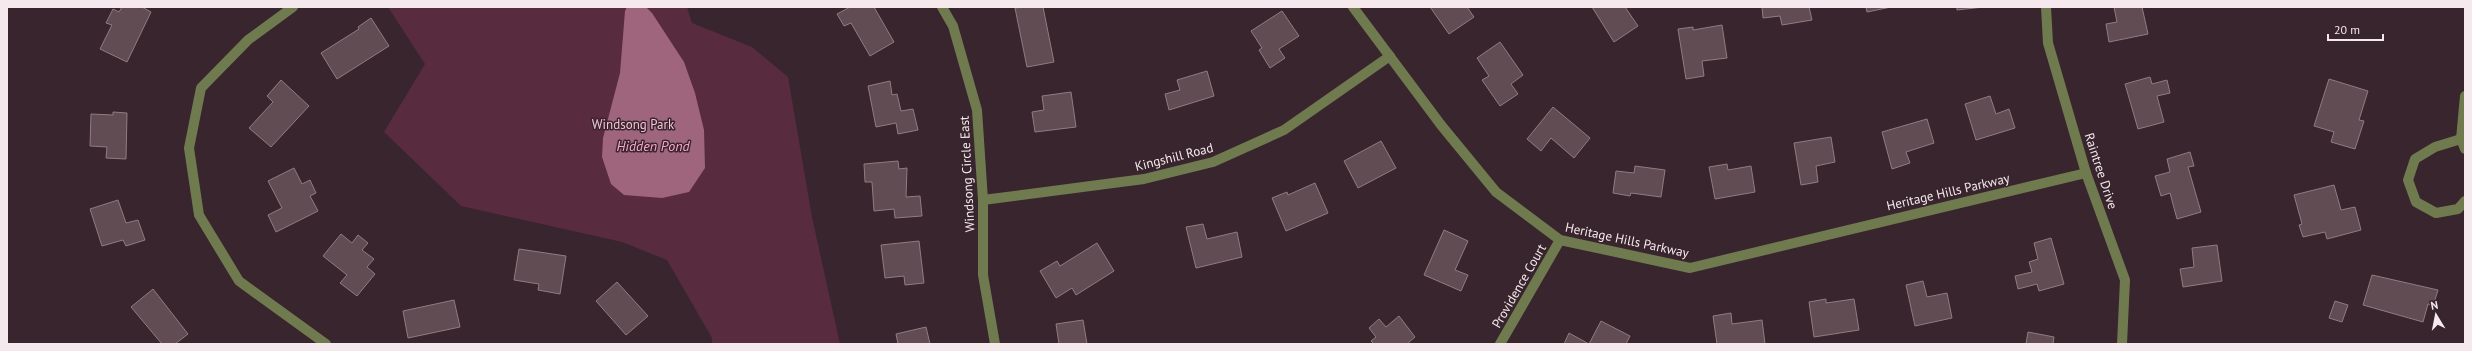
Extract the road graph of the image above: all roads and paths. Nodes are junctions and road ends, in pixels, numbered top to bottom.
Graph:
1 (293, 7) edge
2 (942, 7) edge
3 (1353, 7) edge
4 (2046, 7) edge
5 (1390, 56) junction
6 (2465, 96) edge
7 (2461, 138) junction
8 (2465, 149) edge
9 (2086, 172) junction
10 (983, 200) junction
11 (2465, 201) edge
12 (1560, 240) junction
13 (326, 344) edge
14 (995, 344) edge
15 (1500, 344) edge
16 (2122, 344) edge

1 - 13 street
2 - 10 street, Windsong Circle East
3 - 5 street, Heritage Hills Parkway
4 - 9 street, Raintree Drive
5 - 10 street, Kingshill Road
5 - 12 street, Heritage Hills Parkway
6 - 7 street
7 - 8 street
7 - 11 street
9 - 12 street, Heritage Hills Parkway
9 - 16 street, Raintree Drive
10 - 14 street, Windsong Circle East
12 - 15 street, Providence Court

